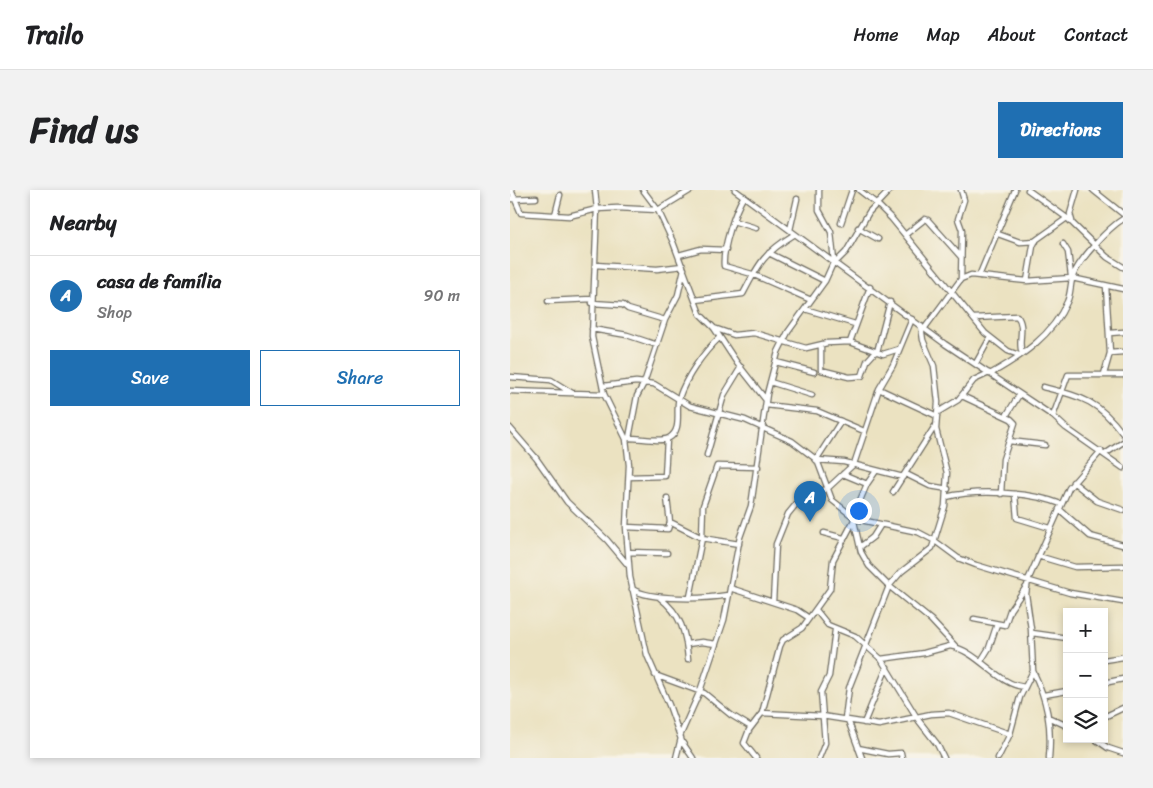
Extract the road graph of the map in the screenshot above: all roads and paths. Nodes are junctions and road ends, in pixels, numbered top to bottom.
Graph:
1 (511, 190) edge
2 (595, 190) edge
3 (643, 190) edge
4 (691, 190) edge
5 (735, 190) edge
6 (819, 190) edge
7 (852, 190) edge
8 (858, 190) edge
9 (890, 190) edge
10 (961, 190) edge
11 (1015, 190) edge
12 (1028, 190) edge
13 (1093, 190) edge
14 (1078, 191) edge
15 (560, 195) dead end
16 (744, 196) junction
17 (512, 198) edge
18 (536, 198) dead end
19 (797, 199) dead end
20 (877, 204) junction
21 (597, 209) junction
22 (658, 210) junction
23 (1123, 214) edge
24 (555, 215) junction
25 (1067, 218) junction
26 (1123, 219) edge
27 (733, 221) junction
28 (841, 223) dead end
29 (1074, 224) junction
30 (756, 228) dead end
31 (858, 228) junction
32 (790, 230) junction
33 (795, 234) junction
34 (998, 234) junction
35 (905, 236) junction
36 (878, 239) dead end
37 (1036, 241) junction
38 (1063, 244) dead end
39 (1095, 245) junction
40 (726, 250) junction
41 (769, 253) junction
42 (679, 255) junction
43 (961, 257) junction
44 (835, 262) junction
45 (595, 265) junction
46 (1123, 267) edge
47 (684, 268) junction
48 (752, 274) junction
49 (979, 276) junction
50 (1072, 278) junction
51 (961, 279) junction
52 (825, 281) junction
53 (1026, 281) junction
54 (1106, 286) junction
55 (870, 287) junction
56 (1123, 290) edge
57 (952, 292) junction
58 (695, 300) junction
59 (811, 300) junction
60 (548, 301) dead end
61 (592, 301) junction
62 (890, 302) junction
63 (805, 309) junction
64 (974, 318) junction
65 (912, 319) junction
66 (665, 320) junction
67 (855, 324) junction
68 (923, 327) junction
69 (714, 328) junction
70 (592, 329) junction
71 (1123, 332) edge
72 (1110, 333) junction
73 (719, 338) junction
74 (990, 338) junction
75 (782, 342) junction
76 (850, 342) junction
77 (821, 345) junction
78 (657, 346) junction
79 (899, 349) junction
80 (877, 352) junction
81 (1123, 352) edge
82 (1110, 353) junction
83 (1020, 354) junction
84 (776, 362) junction
85 (976, 363) junction
86 (741, 368) junction
87 (814, 372) dead end
88 (990, 373) junction
89 (1104, 374) junction
90 (1123, 375) edge
91 (510, 377) edge
92 (644, 382) junction
93 (770, 382) junction
94 (602, 386) junction
95 (1043, 387) dead end
96 (879, 389) junction
97 (510, 391) edge
98 (1062, 392) junction
99 (572, 393) junction
100 (604, 394) junction
101 (812, 395) dead end
102 (1019, 395) junction
103 (962, 396) junction
104 (678, 400) junction
105 (766, 402) junction
106 (720, 413) junction
107 (937, 414) junction
108 (1006, 416) junction
109 (1053, 416) junction
110 (841, 421) junction
111 (936, 425) junction
112 (510, 428) edge
113 (763, 429) junction
114 (864, 431) junction
115 (1123, 434) edge
116 (627, 438) junction
117 (667, 439) junction
118 (1009, 441) junction
119 (1123, 442) edge
120 (1044, 445) dead end
121 (1103, 452) junction
122 (707, 455) dead end
123 (816, 460) junction
124 (854, 464) junction
125 (758, 467) junction
126 (1123, 468) edge
127 (876, 471) junction
128 (843, 474) junction
129 (904, 476) junction
130 (629, 477) junction
131 (1073, 482) junction
132 (867, 484) junction
133 (828, 488) junction
134 (948, 489) junction
135 (893, 492) dead end
136 (1001, 494) junction
137 (1015, 495) junction
138 (946, 497) junction
139 (667, 498) dead end
140 (1060, 507) junction
141 (1123, 510) edge
142 (853, 519) junction
143 (670, 522) junction
144 (626, 526) junction
145 (880, 526) junction
146 (1050, 528) junction
147 (824, 533) dead end
148 (702, 538) junction
149 (843, 538) junction
150 (935, 541) junction
151 (739, 544) junction
152 (1123, 545) edge
153 (860, 547) junction
154 (628, 552) junction
155 (667, 553) dead end
156 (1038, 556) junction
157 (628, 565) junction
158 (1123, 566) edge
159 (1028, 580) junction
160 (889, 586) junction
161 (1026, 587) junction
162 (730, 588) junction
163 (632, 590) junction
164 (640, 594) junction
165 (728, 595) junction
166 (672, 597) junction
167 (690, 597) junction
168 (660, 598) junction
169 (634, 600) junction
170 (773, 602) junction
171 (1123, 602) edge
172 (668, 604) junction
173 (816, 610) junction
174 (809, 618) junction
175 (974, 619) dead end
176 (997, 624) junction
177 (835, 630) junction
178 (1032, 633) junction
179 (1063, 637) edge
180 (687, 644) junction
181 (716, 644) junction
182 (867, 646) junction
183 (956, 647) junction
184 (1123, 657) edge
185 (688, 659) dead end
186 (881, 659) junction
187 (1108, 659) edge
188 (981, 661) junction
189 (887, 667) junction
190 (1033, 671) junction
191 (654, 674) junction
192 (1123, 679) edge
193 (1108, 682) edge
194 (1016, 686) junction
195 (1025, 686) junction
196 (700, 690) junction
197 (1063, 692) edge
198 (1044, 695) junction
199 (1020, 697) junction
200 (1123, 708) edge
201 (762, 713) junction
202 (822, 716) junction
203 (1108, 716) edge
204 (917, 718) junction
205 (1050, 718) junction
206 (847, 719) junction
207 (864, 722) junction
208 (1063, 724) edge
209 (751, 726) junction
210 (1010, 734) junction
211 (680, 737) junction
212 (1101, 743) edge
213 (858, 748) junction
214 (1123, 753) edge
215 (887, 756) edge
216 (676, 758) edge
217 (692, 758) edge
218 (756, 758) edge
219 (819, 758) edge
220 (862, 758) edge
221 (902, 758) edge
222 (944, 758) edge
223 (998, 758) edge
224 (1049, 758) edge

1 - 17 street
2 - 21 street
3 - 22 street
4 - 22 street
5 - 16 street
6 - 44 street
7 - 28 street
8 - 20 street
9 - 20 street
10 - 43 street
11 - 34 street
12 - 25 street
13 - 23 street
14 - 29 street
15 - 24 street
16 - 27 street
16 - 32 street
17 - 18 street
17 - 24 street
19 - 32 street
20 - 31 street
20 - 35 street
21 - 22 street
21 - 24 street
21 - 45 street
22 - 42 street
25 - 29 street
25 - 37 street
26 - 39 street
27 - 30 street
27 - 40 street
29 - 39 street
31 - 36 street
31 - 44 street
32 - 33 street
33 - 41 street
33 - 44 street
34 - 37 street
34 - 49 street
35 - 43 street
35 - 57 street
37 - 53 street
38 - 50 street
39 - 46 street
39 - 50 street
40 - 42 street
40 - 48 street
41 - 48 street
41 - 52 street
42 - 47 street
43 - 51 street
44 - 52 street
44 - 55 street
45 - 47 street
45 - 61 street
47 - 58 street
47 - 66 street
48 - 58 street
48 - 59 street
49 - 51 street
49 - 53 street
50 - 53 street
50 - 54 street
50 - 83 street
51 - 57 street
52 - 59 street
54 - 56 street
54 - 72 street
55 - 62 street
55 - 67 street
57 - 64 street
57 - 68 street
58 - 69 street
59 - 63 street
60 - 61 street
61 - 66 street
61 - 70 street
62 - 65 street
62 - 80 street
63 - 67 street
63 - 75 street
64 - 74 street
64 - 83 street
65 - 68 street
65 - 79 street
66 - 78 street
67 - 76 street
68 - 85 street
68 - 107 street
69 - 73 street
69 - 75 street
70 - 78 street
70 - 94 street
71 - 72 street
72 - 82 street
73 - 86 street
73 - 104 street
74 - 83 street
74 - 85 street
75 - 77 street
75 - 84 street
76 - 77 street
76 - 80 street
77 - 80 street
78 - 92 street
79 - 80 street
79 - 96 street
81 - 82 street
82 - 89 street
83 - 88 street
84 - 87 street
84 - 93 street
85 - 88 street
86 - 105 street
86 - 106 street
88 - 102 street
88 - 103 street
89 - 90 street
89 - 98 street
91 - 99 street
92 - 94 street
92 - 104 street
92 - 116 street
93 - 101 street
93 - 105 street
94 - 100 street
95 - 98 street
96 - 107 street
96 - 114 street
97 - 99 street
98 - 109 street
98 - 115 street
99 - 100 street
100 - 116 street
102 - 108 street
102 - 109 street
103 - 107 street
103 - 108 street
104 - 106 street
104 - 117 street
105 - 110 street
105 - 113 street
106 - 113 street
106 - 122 street
107 - 111 street
108 - 118 street
109 - 121 street
110 - 114 street
110 - 123 street
111 - 129 street
111 - 134 street
112 - 157 street
113 - 123 street
113 - 125 street
114 - 124 street
116 - 117 street
116 - 130 street
117 - 130 street
118 - 120 street
118 - 136 street
119 - 121 street
121 - 126 street
121 - 131 street
123 - 124 street
123 - 133 street
124 - 127 street
124 - 128 street
125 - 148 street
125 - 151 street
127 - 129 street
127 - 132 street
128 - 132 street
128 - 133 street
129 - 134 street
129 - 135 street
130 - 144 street
131 - 140 street
131 - 141 street
132 - 142 street
133 - 142 street
133 - 170 street
134 - 138 street
136 - 137 street
136 - 138 street
137 - 140 street
137 - 146 street
138 - 150 street
139 - 143 street
140 - 146 street
140 - 152 street
142 - 145 street
142 - 149 street
142 - 153 street
143 - 144 street
143 - 148 street
144 - 154 street
145 - 150 street
145 - 153 street
146 - 156 street
147 - 149 street
148 - 151 street
148 - 167 street
149 - 173 street
150 - 159 street
150 - 160 street
151 - 162 street
153 - 160 street
154 - 155 street
154 - 157 street
156 - 158 street
156 - 159 street
157 - 163 street
159 - 161 street
159 - 171 street
160 - 182 street
160 - 183 street
161 - 176 street
161 - 178 street
162 - 165 street
162 - 170 street
163 - 164 street
163 - 169 street
164 - 168 street
164 - 169 street
165 - 167 street
165 - 181 street
166 - 167 street
166 - 168 street
166 - 172 street
168 - 172 street
169 - 191 street
170 - 174 street
172 - 180 street
173 - 174 street
173 - 177 street
174 - 201 street
175 - 176 street
176 - 188 street
177 - 182 street
177 - 202 street
178 - 179 street
178 - 190 street
180 - 181 street
180 - 185 street
181 - 196 street
182 - 186 street
182 - 206 street
183 - 186 street
183 - 188 street
184 - 187 street
186 - 189 street
188 - 194 street
189 - 204 street
189 - 207 street
190 - 195 street
190 - 198 street
191 - 196 street
191 - 211 street
192 - 193 street
194 - 195 street
194 - 199 street
195 - 199 street
196 - 209 street
196 - 211 street
197 - 198 street
198 - 205 street
199 - 210 street
200 - 203 street
201 - 202 street
201 - 209 street
202 - 206 street
202 - 219 street
204 - 207 street
204 - 210 street
204 - 222 street
205 - 208 street
205 - 224 street
206 - 207 street
206 - 213 street
209 - 218 street
210 - 223 street
211 - 216 street
211 - 217 street
212 - 214 street
213 - 215 street
213 - 220 street
215 - 221 street

